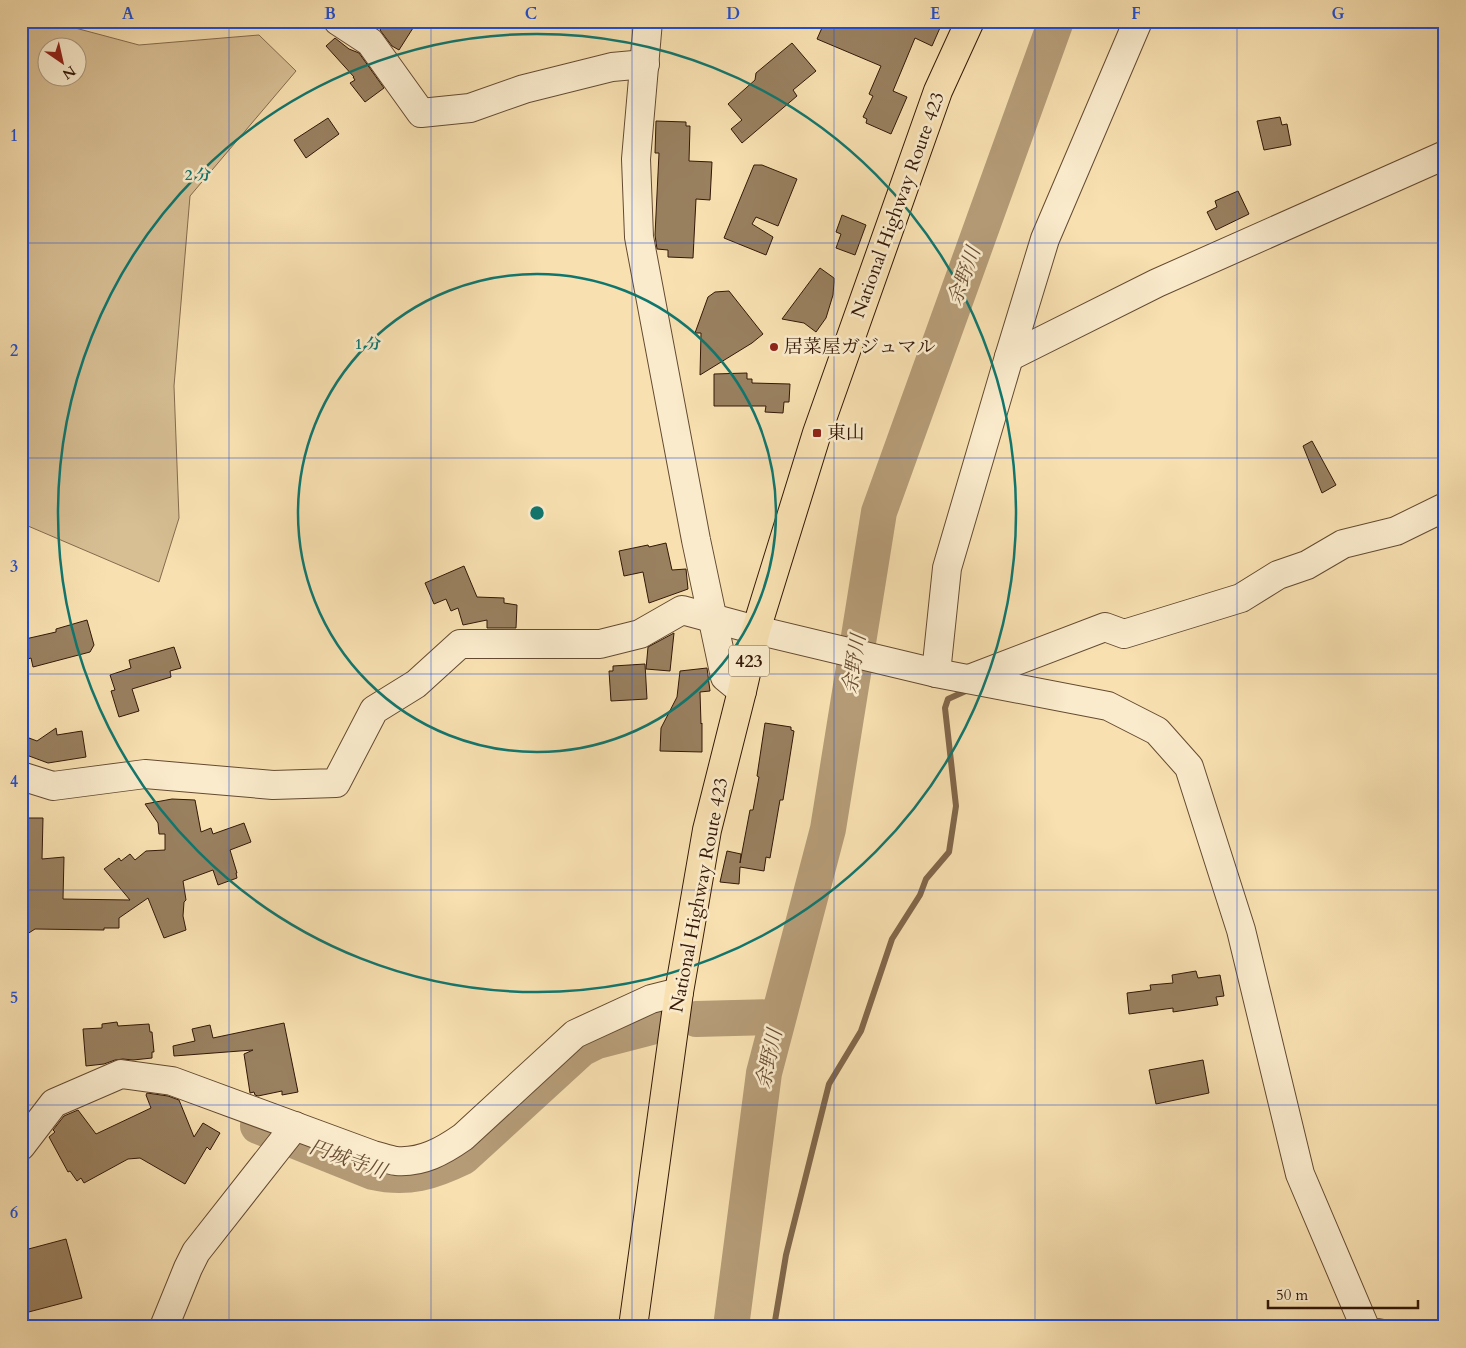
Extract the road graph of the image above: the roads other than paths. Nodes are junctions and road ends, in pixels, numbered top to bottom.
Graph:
1 (338, 21) edge
2 (648, 21) edge
3 (970, 21) edge
4 (1138, 21) edge
5 (645, 64) junction
6 (1445, 156) edge
7 (1009, 356) junction
8 (1445, 506) edge
9 (712, 619) junction
10 (756, 630) junction
11 (930, 671) junction
12 (969, 679) junction
13 (742, 691) junction
14 (21, 776) edge
15 (679, 992) junction
16 (295, 1126) junction
17 (21, 1146) edge
18 (164, 1327) edge
19 (633, 1327) edge
20 (1366, 1327) edge

1 - 5 street
2 - 5 street
3 - 10 highway, National Highway Route 423 / 423
4 - 7 street
5 - 9 street
6 - 7 street
7 - 11 street
8 - 12 street
9 - 10 street
9 - 13 street
9 - 14 street
10 - 11 street
10 - 13 highway, National Highway Route 423 / 423
11 - 12 street
12 - 20 street
13 - 15 highway, National Highway Route 423 / 423
15 - 16 street
15 - 19 highway, National Highway Route 423 / 423
16 - 17 street
16 - 18 street

